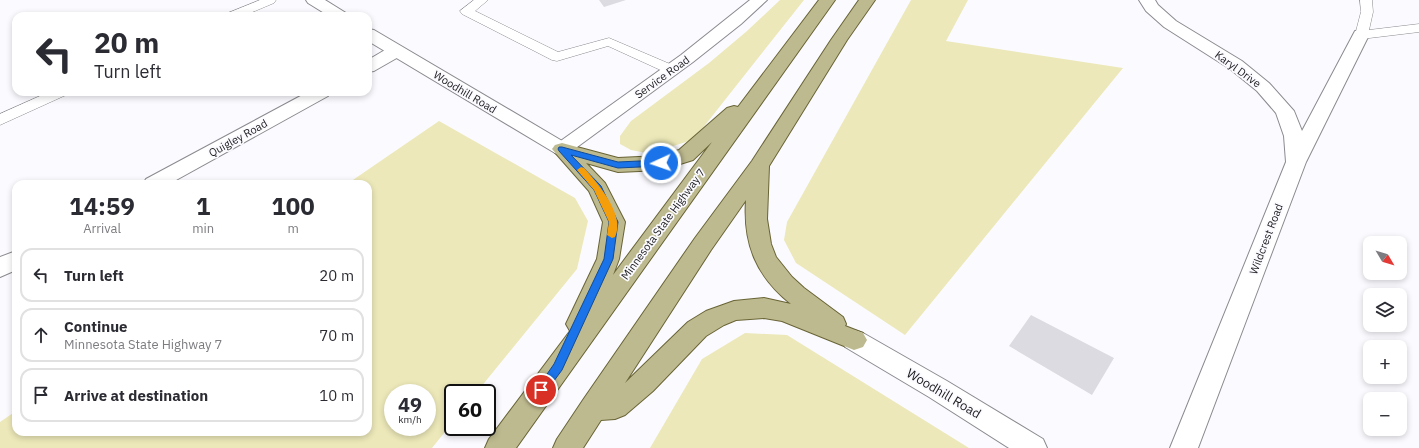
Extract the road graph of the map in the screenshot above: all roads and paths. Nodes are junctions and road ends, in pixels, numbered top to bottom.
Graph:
1 (270, 0) edge
2 (314, 0) edge
3 (482, 0) edge
4 (759, 0) edge
5 (827, 0) edge
6 (867, 0) edge
7 (1147, 0) edge
8 (1366, 0) edge
9 (242, 12) edge
10 (334, 12) edge
11 (1419, 28) edge
12 (1361, 35) junction
13 (372, 36) edge
14 (396, 51) junction
15 (372, 65) edge
16 (672, 70) junction
17 (770, 79) junction
18 (52, 96) edge
19 (315, 96) edge
20 (0, 120) edge
21 (562, 149) junction
22 (1296, 162) junction
23 (759, 166) junction
24 (161, 180) edge
25 (12, 261) edge
26 (0, 268) edge
27 (854, 340) junction
28 (558, 367) junction
29 (594, 408) junction
30 (499, 448) edge
31 (567, 448) edge
32 (1033, 448) edge
33 (1184, 448) edge

1 - 9 lane
2 - 10 street
3 - 16 lane
4 - 16 street, Service Road
5 - 17 main road, Minnesota State Highway 7
6 - 23 main road
7 - 22 street, Karyl Drive
8 - 12 lane
11 - 12 lane
12 - 22 street, Wildcrest Road
13 - 14 street, Woodhill Road
14 - 15 street
14 - 21 street, Woodhill Road
16 - 21 street, Service Road
17 - 21 main road
17 - 28 main road, Minnesota State Highway 7
18 - 20 lane
19 - 24 street, Quigley Road
21 - 28 main road
22 - 33 street, Wildcrest Road
23 - 27 main road
23 - 29 main road
25 - 26 street
27 - 29 main road
27 - 32 street, Woodhill Road
28 - 30 main road, Minnesota State Highway 7
29 - 31 main road

